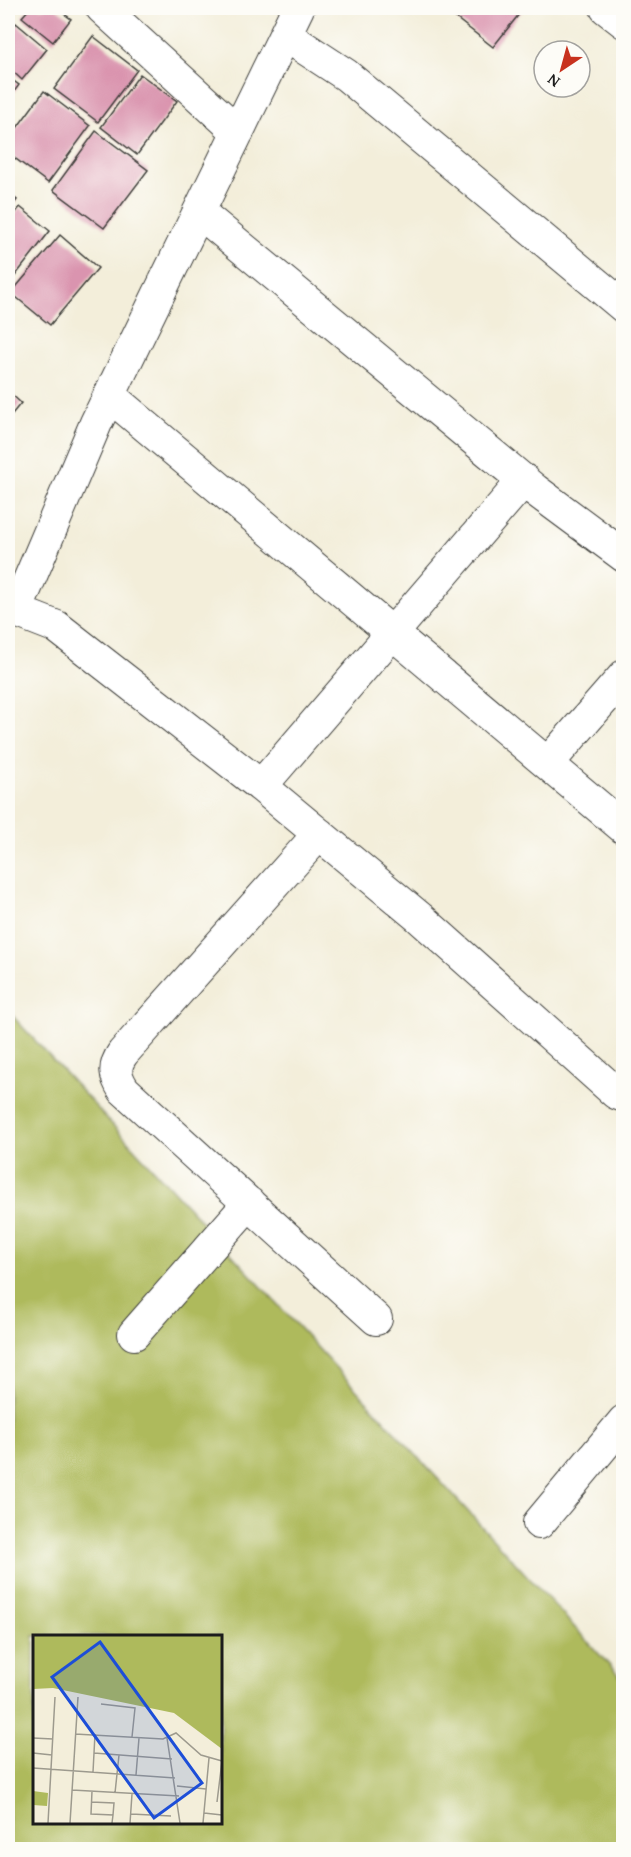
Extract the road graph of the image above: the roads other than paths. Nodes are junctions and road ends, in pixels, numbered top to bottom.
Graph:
1 (102, 8) edge
2 (298, 8) edge
3 (606, 8) edge
4 (624, 22) edge
5 (285, 35) junction
6 (238, 132) junction
7 (199, 212) junction
8 (624, 308) edge
9 (110, 396) junction
10 (524, 480) junction
11 (624, 556) edge
12 (12, 612) edge
13 (393, 633) junction
14 (624, 676) edge
15 (548, 764) junction
16 (261, 786) junction
17 (624, 828) edge
18 (319, 834) junction
19 (621, 1091) edge
20 (249, 1203) junction
21 (376, 1319) dead end
22 (134, 1334) dead end
23 (624, 1421) edge
24 (539, 1523) dead end

1 - 6 street
2 - 5 street
3 - 4 street
5 - 6 street
5 - 8 street
6 - 7 street
7 - 9 street
7 - 10 street
9 - 12 street
9 - 13 street
10 - 11 street
10 - 13 street
12 - 16 street
13 - 15 street
13 - 16 street
14 - 15 street
15 - 17 street
16 - 18 street
18 - 19 street
18 - 20 street
20 - 21 street
20 - 22 street
23 - 24 street

